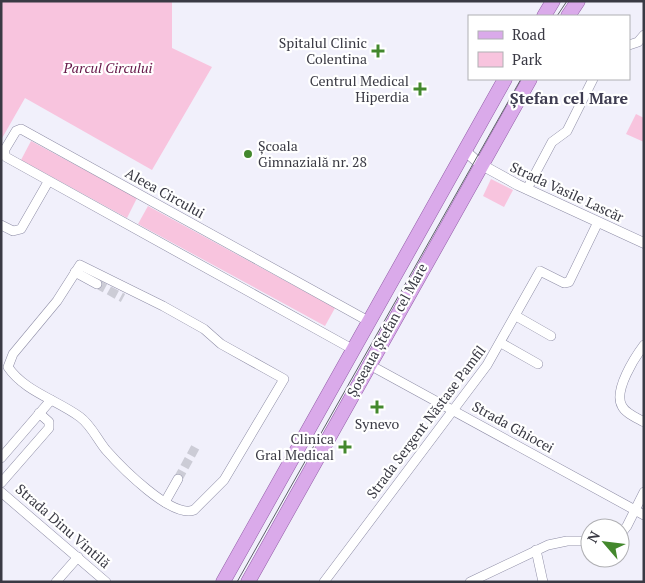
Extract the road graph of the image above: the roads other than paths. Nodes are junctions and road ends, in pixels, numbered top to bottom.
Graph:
1 (553, 1) edge
2 (578, 1) edge
3 (545, 15) edge
4 (569, 15) edge
5 (644, 35) edge
6 (630, 45) edge
7 (504, 80) edge
8 (529, 80) edge
9 (592, 80) edge
10 (464, 150) junction
11 (480, 164) junction
12 (48, 182) junction
13 (527, 189) junction
14 (598, 222) junction
15 (1, 225) edge
16 (644, 243) edge
17 (75, 272) junction
18 (97, 284) tunnel mouth
19 (516, 316) junction
20 (370, 322) junction
21 (551, 336) dead end
22 (501, 343) junction
23 (644, 345) edge
24 (354, 350) junction
25 (368, 364) junction
26 (538, 364) dead end
27 (51, 400) junction
28 (454, 410) junction
29 (39, 414) junction
30 (644, 422) edge
31 (1, 458) edge
32 (178, 479) tunnel mouth
33 (1, 482) edge
34 (1, 492) edge
35 (644, 492) edge
36 (165, 502) junction
37 (640, 512) edge
38 (630, 524) edge
39 (580, 541) edge
40 (536, 550) junction
41 (78, 557) junction
42 (56, 582) edge
43 (106, 582) edge
44 (223, 582) edge
45 (248, 582) edge
46 (324, 582) edge
47 (470, 582) edge
48 (543, 582) edge

1 - 3 main road
2 - 4 main road
5 - 6 street
7 - 10 main road, Șoseaua Ștefan cel Mare
8 - 11 main road, Șoseaua Ștefan cel Mare
9 - 13 street
10 - 11 street, Strada Vasile Lascăr
10 - 20 main road, Șoseaua Ștefan cel Mare
11 - 13 street, Strada Vasile Lascăr
11 - 25 main road, Șoseaua Ștefan cel Mare
12 - 15 street
12 - 20 street, Aleea Circului
12 - 24 street, Aleea Circului
13 - 14 street, Strada Vasile Lascăr
14 - 16 street, Strada Vasile Lascăr
14 - 19 street, Strada Sergent Năstase Pamfil
17 - 18 street
17 - 27 street
17 - 36 street
19 - 21 street
19 - 22 street, Strada Sergent Năstase Pamfil
20 - 24 main road, Șoseaua Ștefan cel Mare
22 - 26 street
22 - 28 street, Strada Sergent Năstase Pamfil
23 - 30 street
24 - 44 main road, Șoseaua Ștefan cel Mare
25 - 28 street, Strada Ghiocei
25 - 45 main road, Șoseaua Ștefan cel Mare
27 - 29 street
27 - 36 street
28 - 37 street, Strada Ghiocei
28 - 46 street, Strada Sergent Năstase Pamfil
29 - 31 street
29 - 33 street
32 - 36 street
34 - 41 street, Strada Dinu Vintilă
35 - 37 street
37 - 38 street
39 - 40 street
40 - 47 street
40 - 48 street
41 - 42 street
41 - 43 street, Strada Dinu Vintilă

